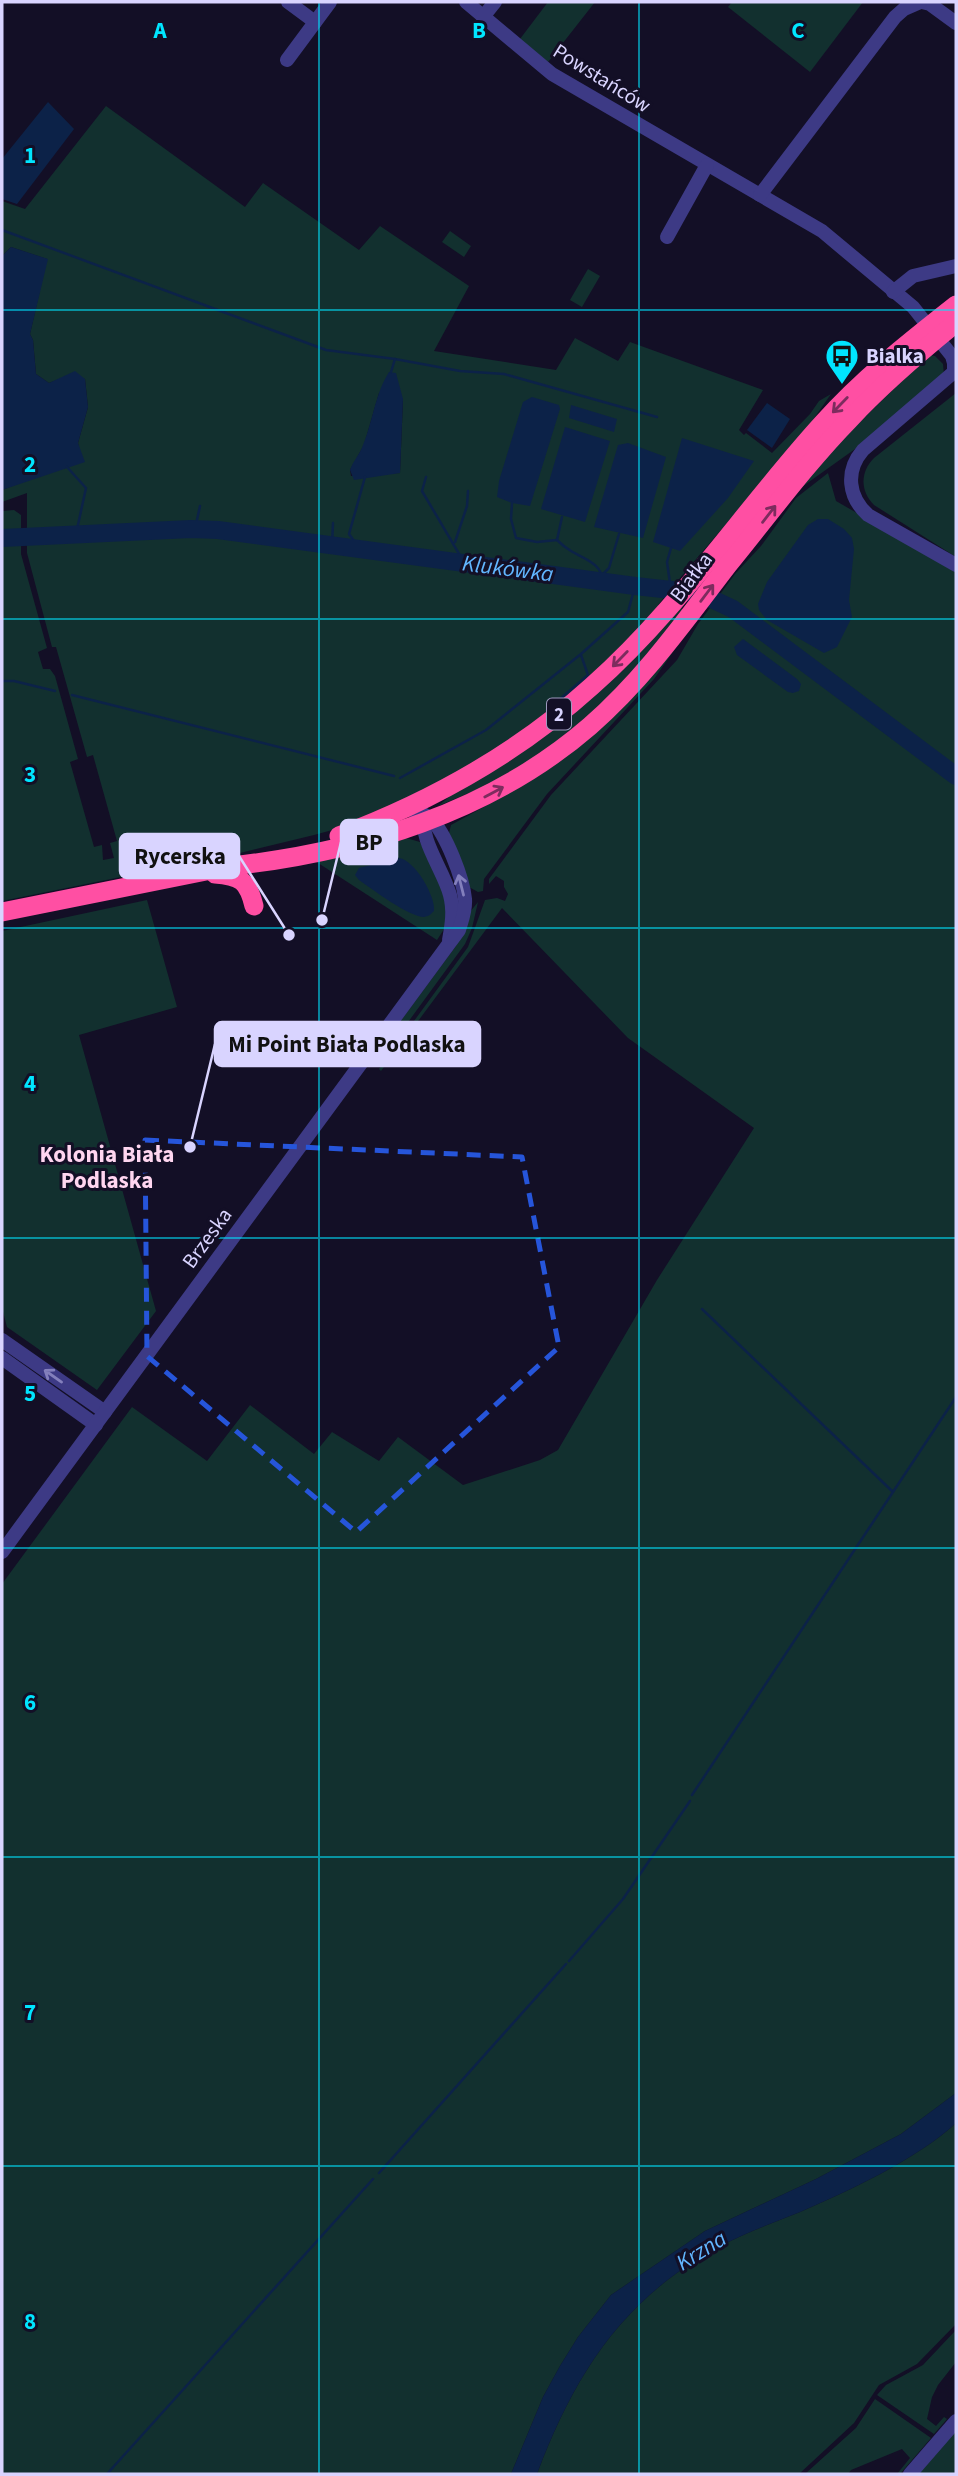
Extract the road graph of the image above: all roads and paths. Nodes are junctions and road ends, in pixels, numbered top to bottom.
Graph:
1 (288, 2) edge
2 (330, 2) edge
3 (466, 2) edge
4 (495, 2) edge
5 (921, 2) edge
6 (483, 17) junction
7 (315, 22) junction
8 (956, 23) edge
9 (286, 60) dead end
10 (707, 165) junction
11 (760, 195) junction
12 (667, 237) dead end
13 (956, 266) edge
14 (893, 292) junction
15 (956, 305) edge
16 (956, 323) edge
17 (933, 333) junction
18 (955, 363) edge
19 (956, 565) edge
20 (434, 795) junction
21 (406, 808) junction
22 (426, 819) junction
23 (231, 866) junction
24 (197, 873) junction
25 (254, 906) dead end
26 (2, 912) edge
27 (2, 1340) edge
28 (2, 1358) edge
29 (105, 1412) junction
30 (96, 1425) junction
31 (2, 1552) edge
32 (956, 2421) edge
33 (910, 2474) edge

1 - 7 street
2 - 7 street
3 - 6 street, Powstańców
4 - 6 street
5 - 8 street
5 - 11 street
6 - 10 street, Powstańców
7 - 9 street
10 - 11 street, Powstańców
10 - 12 street
11 - 14 street, Powstańców
13 - 14 street
14 - 17 street, Powstańców
15 - 17 highway, Białka / 2
16 - 17 highway, Białka / 2
17 - 18 street, Powstańców
17 -> 20 highway, Białka / 2
22 -> 17 highway, Białka / 2
18 - 19 street
20 - 21 highway, 2
20 - 22 street
21 - 22 street
21 - 23 highway, 2
22 - 23 highway, 2
22 - 29 street, Brzeska
23 - 24 highway, 2
24 - 25 highway
24 - 26 highway, 2
29 -> 27 street
28 - 30 street
29 - 30 street, Brzeska
30 - 31 street, Brzeska
32 - 33 street

